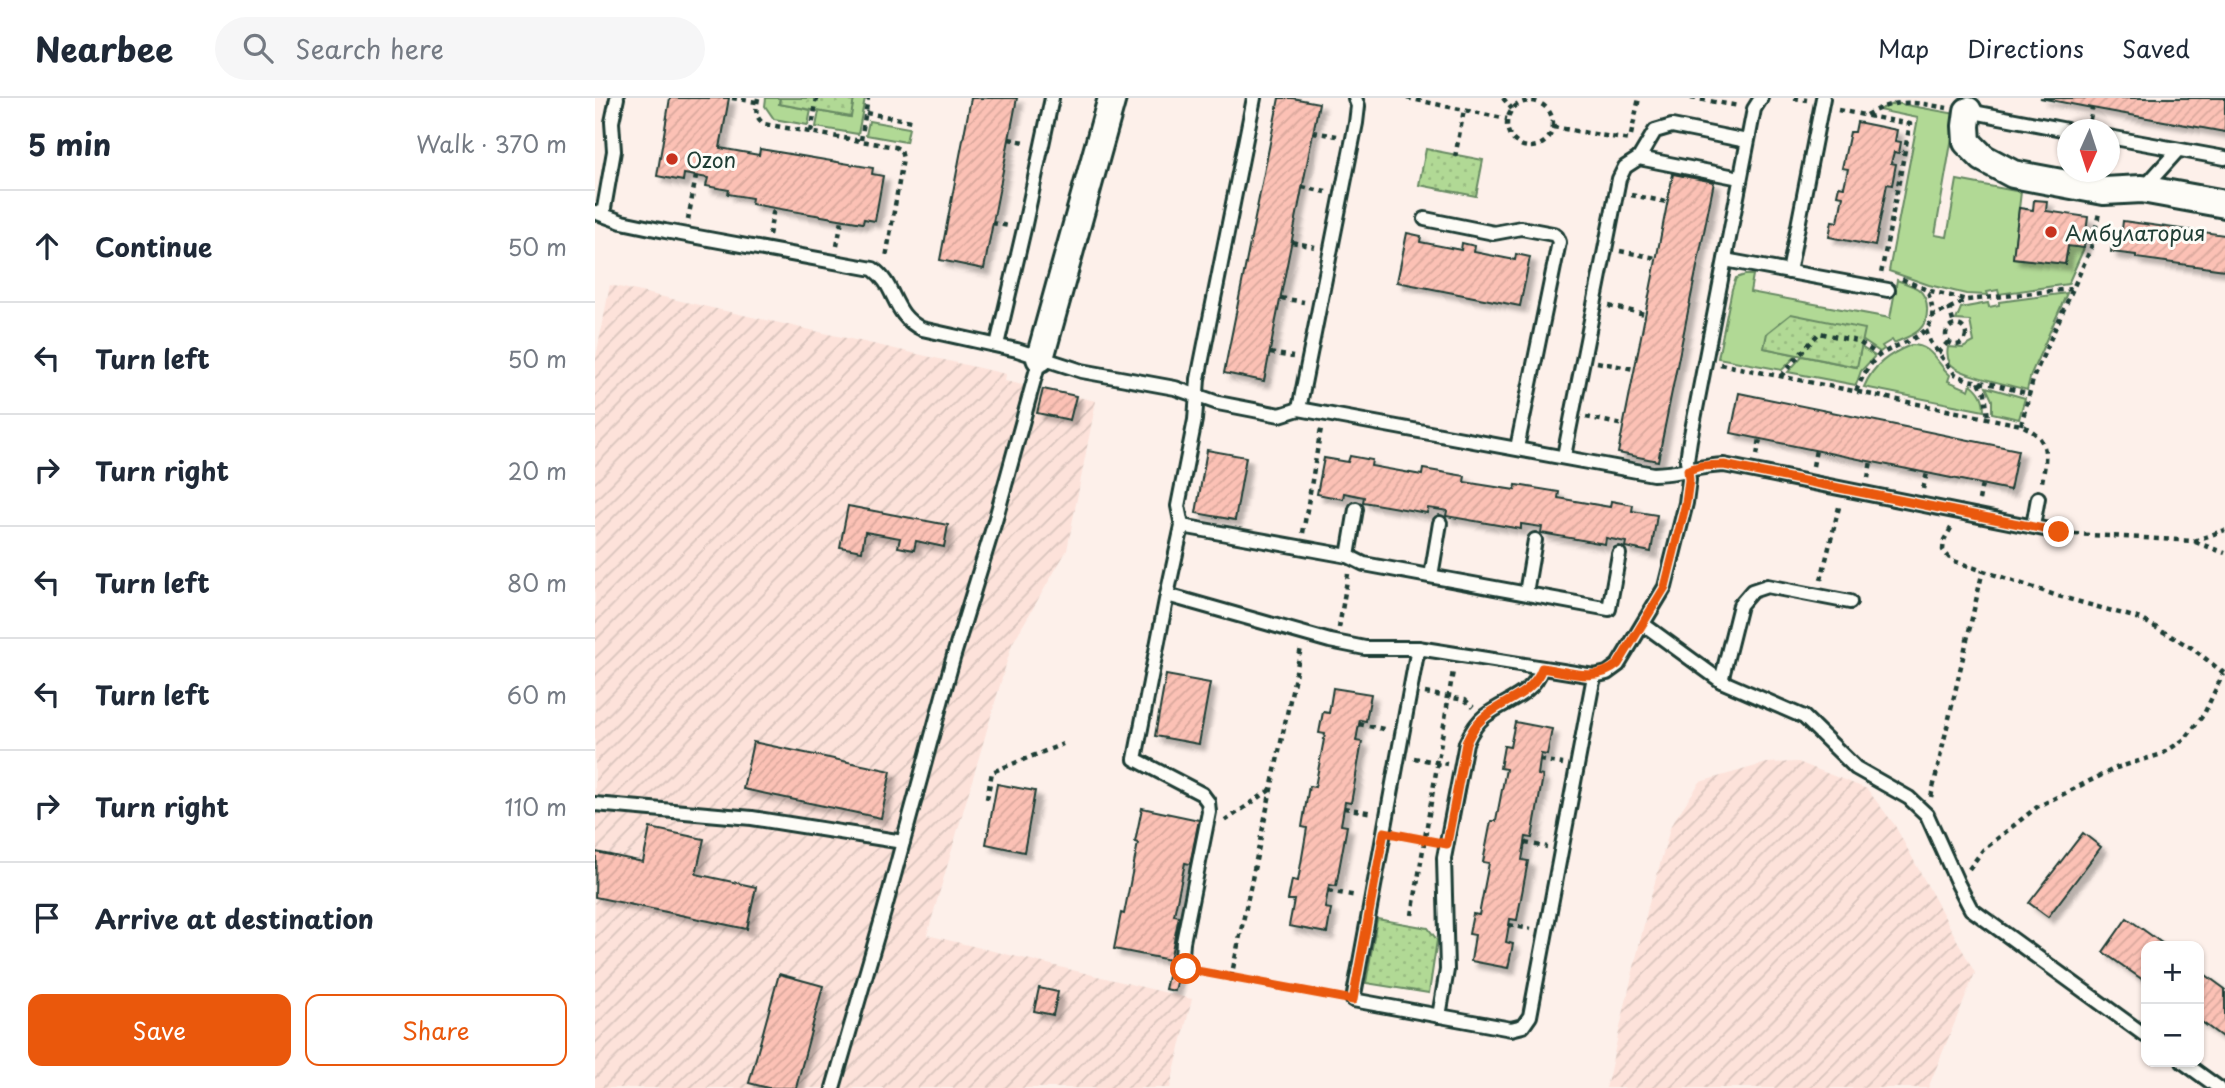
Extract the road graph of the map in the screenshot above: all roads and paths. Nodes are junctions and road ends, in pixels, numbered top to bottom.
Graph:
1 (617, 98) edge
2 (732, 98) edge
3 (817, 98) edge
4 (868, 98) edge
5 (1052, 98) edge
6 (1111, 98) edge
7 (1254, 98) edge
8 (1355, 98) edge
9 (1407, 98) edge
10 (1503, 98) edge
11 (1691, 98) edge
12 (757, 100) edge
13 (1823, 101) edge
14 (1758, 104) edge
15 (2092, 108) dead end
16 (1512, 109) junction
17 (1464, 110) junction
18 (1968, 111) junction
19 (866, 113) junction
20 (1865, 116) junction
21 (1507, 119) junction
22 (2090, 119) edge
23 (912, 121) dead end
24 (1553, 127) junction
25 (2057, 128) edge
26 (811, 132) junction
27 (2120, 139) edge
28 (861, 141) junction
29 (1630, 141) dead end
30 (1747, 141) junction
31 (2178, 150) junction
32 (1455, 157) dead end
33 (1639, 158) junction
34 (2225, 158) edge
35 (696, 176) dead end
36 (1740, 178) junction
37 (2142, 189) junction
38 (2104, 191) junction
39 (1617, 192) junction
40 (1668, 202) dead end
41 (2225, 204) edge
42 (774, 208) dead end
43 (599, 213) edge
44 (1425, 219) dead end
45 (842, 220) dead end
46 (686, 235) junction
47 (766, 248) junction
48 (1606, 248) junction
49 (1656, 258) dead end
50 (1725, 260) junction
51 (835, 261) junction
52 (1789, 272) junction
53 (883, 276) junction
54 (2072, 288) junction
55 (1883, 289) joint
56 (1927, 290) dead end
57 (1594, 303) junction
58 (1949, 307) junction
59 (1645, 314) dead end
60 (1931, 317) junction
61 (1954, 325) junction
62 (1926, 330) junction
63 (1948, 342) junction
64 (997, 345) junction
65 (1938, 353) junction
66 (1879, 355) junction
67 (1040, 358) junction
68 (1583, 359) junction
69 (1705, 361) junction
70 (1634, 369) dead end
71 (1781, 376) junction
72 (1979, 382) junction
73 (1856, 391) junction
74 (2029, 394) junction
75 (1197, 396) junction
76 (1299, 409) junction
77 (1324, 413) junction
78 (1572, 414) junction
79 (1988, 418) junction
80 (1623, 425) dead end
81 (2021, 425) junction
82 (1517, 448) junction
83 (1564, 456) junction
84 (1688, 470) junction
85 (1844, 489) junction
86 (2038, 498) joint
87 (1356, 509) dead end
88 (1967, 513) junction
89 (1440, 523) dead end
90 (1182, 526) junction
91 (2033, 526) junction
92 (2225, 530) edge
93 (2059, 532) joint
94 (1535, 540) dead end
95 (2194, 541) junction
96 (1301, 548) junction
97 (2225, 553) edge
98 (1619, 554) dead end
99 (1350, 556) junction
100 (1983, 569) junction
101 (1431, 576) junction
102 (1526, 593) junction
103 (1167, 595) junction
104 (1817, 596) junction
105 (1850, 602) dead end
106 (1643, 624) junction
107 (1304, 634) junction
108 (1337, 642) junction
109 (1418, 648) junction
110 (1456, 654) junction
111 (1542, 668) junction
112 (2224, 674) edge
113 (1594, 676) junction
114 (1721, 681) junction
115 (1411, 690) junction
116 (1449, 697) junction
117 (1484, 717) junction
118 (1359, 724) dead end
119 (1374, 727) dead end
120 (1063, 744) dead end
121 (1398, 755) junction
122 (1540, 760) dead end
123 (1554, 762) dead end
124 (1438, 763) junction
125 (1462, 767) junction
126 (1271, 790) junction
127 (987, 799) dead end
128 (595, 804) edge
129 (1344, 808) dead end
130 (1359, 811) dead end
131 (1927, 815) junction
132 (1384, 832) junction
133 (1205, 835) junction
134 (1425, 840) junction
135 (903, 842) junction
136 (1525, 843) dead end
137 (1447, 844) junction
138 (1539, 845) dead end
139 (1958, 884) junction
140 (1328, 891) dead end
141 (1343, 894) dead end
142 (1412, 915) dead end
143 (1509, 925) dead end
144 (1523, 928) dead end
145 (1186, 969) joint
146 (1231, 978) junction
147 (1353, 1000) junction
148 (1439, 1016) junction
149 (2141, 1031) edge
150 (2190, 1067) edge
151 (833, 1088) edge
152 (2220, 1088) edge

1 - 43 lane
2 - 12 path
3 - 26 path
4 - 19 path
5 - 64 lane
6 - 67 street
7 - 75 lane
8 - 76 lane
9 - 17 path
10 - 16 path
11 - 14 path
12 - 26 path
13 - 20 path
13 - 52 lane
14 - 30 lane
15 - 22 path
16 - 21 path
16 - 24 path
17 - 21 path
17 - 32 path
18 - 20 path
18 - 25 lane
18 - 38 street
19 - 23 path
19 - 28 path
20 - 55 path
21 - 24 path
24 - 29 path
26 - 28 path
27 - 31 lane
28 - 53 path
30 - 33 lane
30 - 36 lane
31 - 34 lane
31 - 37 lane
33 - 36 lane
33 - 39 lane
35 - 46 path
36 - 50 lane
37 - 38 street
37 - 41 street
38 - 54 path
39 - 40 path
39 - 48 lane
42 - 47 path
43 - 46 lane
44 - 82 lane
45 - 51 path
46 - 47 lane
47 - 51 lane
48 - 49 path
48 - 57 lane
50 - 52 lane
50 - 69 lane
51 - 53 lane
52 - 55 lane
53 - 64 lane
54 - 58 path
54 - 74 path
56 - 60 path
57 - 59 path
57 - 68 lane
58 - 60 path
58 - 61 path
60 - 62 path
61 - 63 path
61 - 63 path
62 - 65 path
62 - 66 path
63 - 65 path
64 - 67 lane
65 - 72 path
66 - 71 path
66 - 73 path
67 - 75 lane
67 - 135 lane
68 - 70 path
68 - 78 lane
69 - 71 path
69 - 84 lane
71 - 73 path
72 - 74 path
72 - 79 path
73 - 79 path
74 - 81 path
75 - 76 lane
75 - 90 lane
76 - 77 lane
77 - 82 lane
77 - 96 path
78 - 80 path
78 - 83 lane
79 - 81 path
81 - 86 path
82 - 83 lane
83 - 84 lane
84 - 85 lane
84 - 106 lane
85 - 88 lane
85 - 104 path
86 - 91 lane
87 - 99 lane
88 - 91 lane
88 - 100 path
89 - 101 lane
90 - 96 lane
90 - 103 lane
91 - 93 lane
92 - 95 path
93 - 95 path
94 - 102 lane
95 - 97 path
96 - 99 lane
98 - 102 lane
99 - 101 lane
99 - 108 path
100 - 112 path
100 - 131 path
101 - 102 lane
103 - 107 lane
103 - 133 lane
104 - 105 lane
104 - 114 lane
106 - 113 lane
106 - 114 lane
107 - 108 lane
107 - 126 path
108 - 109 lane
109 - 110 lane
109 - 115 lane
110 - 111 lane
110 - 116 path
111 - 113 lane
111 - 117 lane
112 - 139 path
113 - 148 lane
114 - 131 lane
115 - 116 path
115 - 121 lane
116 - 117 path
116 - 124 path
117 - 125 lane
118 - 119 path
120 - 127 path
121 - 124 path
121 - 132 lane
122 - 123 path
124 - 125 path
124 - 134 path
125 - 137 lane
126 - 133 path
126 - 146 path
128 - 135 lane
129 - 130 path
131 - 139 lane
132 - 134 path
132 - 147 lane
133 - 145 lane
134 - 137 path
134 - 142 path
135 - 151 lane
136 - 138 path
137 - 148 lane
139 - 149 lane
140 - 141 path
143 - 144 path
145 - 146 path
146 - 147 path
147 - 148 lane
150 - 152 lane

